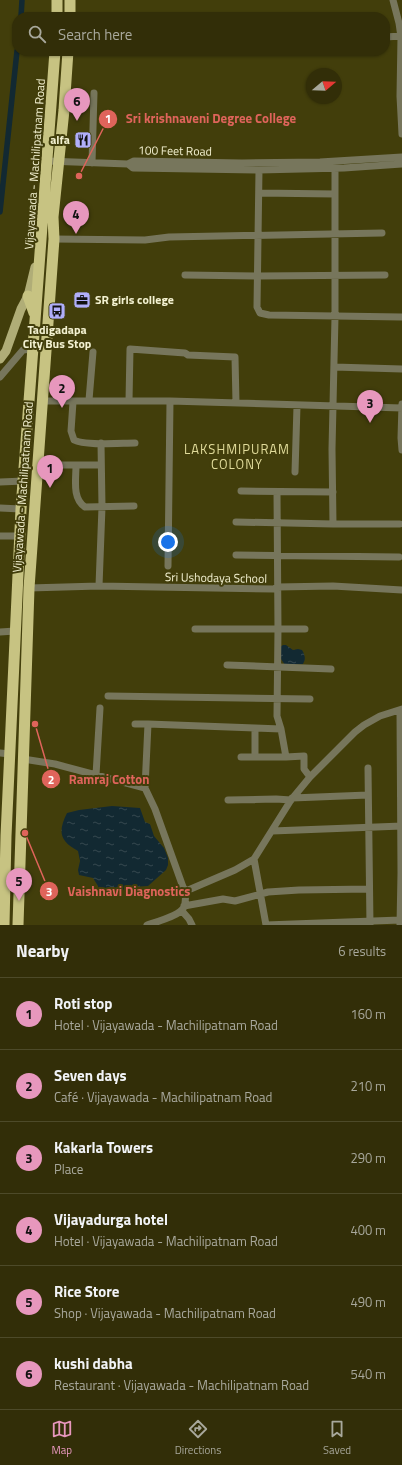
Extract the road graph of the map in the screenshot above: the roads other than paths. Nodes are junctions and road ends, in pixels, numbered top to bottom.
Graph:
1 (57, 0) edge
2 (70, 0) edge
3 (393, 0) edge
4 (57, 12) edge
5 (70, 12) edge
6 (402, 36) edge
7 (390, 37) edge
8 (55, 56) edge
9 (68, 56) edge
10 (401, 72) edge
11 (94, 93) dead end
12 (401, 96) edge
13 (52, 108) junction
14 (64, 110) junction
15 (402, 134) edge
16 (402, 157) edge
17 (52, 162) junction
18 (92, 163) junction
19 (128, 164) junction
20 (402, 164) edge
21 (335, 168) junction
22 (259, 170) junction
23 (259, 192) junction
24 (335, 194) junction
25 (382, 233) dead end
26 (334, 234) junction
27 (258, 236) junction
28 (54, 239) junction
29 (185, 274) dead end
30 (385, 275) dead end
31 (258, 276) junction
32 (335, 276) junction
33 (28, 296) junction
34 (335, 317) junction
35 (402, 317) edge
36 (35, 323) junction
37 (33, 349) junction
38 (93, 352) dead end
39 (0, 359) edge
40 (334, 366) junction
41 (402, 369) edge
42 (0, 378) edge
43 (89, 400) junction
44 (42, 401) junction
45 (129, 401) junction
46 (73, 402) junction
47 (170, 402) junction
48 (236, 403) junction
49 (402, 403) edge
50 (297, 406) junction
51 (333, 406) junction
52 (402, 408) edge
53 (101, 443) junction
54 (135, 443) dead end
55 (402, 450) edge
56 (37, 465) junction
57 (101, 465) junction
58 (76, 466) junction
59 (296, 472) dead end
60 (24, 481) junction
61 (0, 482) edge
62 (241, 491) dead end
63 (277, 492) junction
64 (333, 492) junction
65 (134, 506) dead end
66 (102, 507) junction
67 (0, 508) edge
68 (21, 509) junction
69 (236, 522) dead end
70 (278, 523) junction
71 (333, 524) junction
72 (400, 524) dead end
73 (0, 536) edge
74 (20, 536) junction
75 (236, 555) dead end
76 (277, 555) junction
77 (399, 557) dead end
78 (168, 566) dead end
79 (99, 586) junction
80 (277, 587) junction
81 (29, 588) junction
82 (402, 590) edge
83 (195, 629) dead end
84 (278, 629) junction
85 (306, 630) dead end
86 (15, 631) junction
87 (0, 632) edge
88 (226, 665) dead end
89 (278, 667) junction
90 (330, 669) dead end
91 (108, 696) dead end
92 (276, 698) junction
93 (310, 699) dead end
94 (100, 708) dead end
95 (401, 710) edge
96 (134, 724) dead end
97 (148, 724) junction
98 (255, 728) junction
99 (281, 728) junction
100 (5, 753) edge
101 (256, 757) junction
102 (286, 757) junction
103 (241, 758) dead end
104 (23, 759) junction
105 (368, 768) dead end
106 (96, 775) junction
107 (310, 777) junction
108 (145, 788) junction
109 (368, 795) junction
110 (292, 799) junction
111 (228, 800) dead end
112 (4, 809) edge
113 (401, 826) edge
114 (369, 828) junction
115 (272, 831) junction
116 (254, 859) junction
117 (2, 868) edge
118 (402, 873) edge
119 (369, 889) junction
120 (186, 891) junction
121 (261, 894) junction
122 (183, 908) junction
123 (401, 909) edge
124 (3, 918) edge
125 (370, 923) edge
126 (400, 923) edge
127 (18, 925) edge
128 (147, 925) edge
129 (192, 925) edge
130 (266, 925) edge

1 - 4 highway
2 - 5 highway
3 - 6 street
6 - 7 street
6 - 10 street
8 - 13 highway, Vijayawada - Machilipatnam Road
9 - 14 highway, Vijayawada - Machilipatnam Road
10 - 12 street
11 - 18 street
12 - 15 street
13 - 14 highway
13 - 17 highway, Vijayawada - Machilipatnam Road
14 - 17 highway, Vijayawada - Machilipatnam Road
16 - 19 street, 100 Feet Road
17 - 18 street
17 - 28 highway, Vijayawada - Machilipatnam Road
17 - 33 main road
17 - 36 highway, Vijayawada - Machilipatnam Road
18 - 19 street
19 - 22 street, 100 Feet Road
20 - 21 street, 100 Feet Road
21 - 22 street, 100 Feet Road
21 - 24 street
22 - 23 street
23 - 24 street
23 - 27 street
24 - 26 street
25 - 26 street
26 - 27 street
26 - 32 street
27 - 28 street
27 - 31 street
28 - 44 highway, Vijayawada - Machilipatnam Road
29 - 31 street
30 - 32 street
31 - 32 street
31 - 34 street
32 - 34 street
33 - 36 highway
33 - 39 main road
34 - 35 street
34 - 40 street
36 - 37 highway, Vijayawada - Machilipatnam Road
37 - 42 street
37 - 60 highway, Vijayawada - Machilipatnam Road
38 - 43 street
40 - 41 street
40 - 51 street
43 - 45 street
43 - 46 street
44 - 46 street
44 - 56 highway, Vijayawada - Machilipatnam Road
45 - 47 street
45 - 48 street
46 - 53 street
47 - 48 street
47 - 78 street
48 - 50 street
49 - 52 street
50 - 51 street
50 - 59 street
51 - 52 street
51 - 64 street
52 - 55 street
53 - 54 street
53 - 57 street
56 - 58 street
56 - 81 highway, Vijayawada - Machilipatnam Road
57 - 58 street
57 - 66 street
58 - 66 street
60 - 61 street
60 - 68 highway, Vijayawada - Machilipatnam Road
62 - 63 street
63 - 64 street
63 - 70 street
64 - 71 street
65 - 66 street
66 - 79 street
67 - 68 street
68 - 74 highway, Vijayawada - Machilipatnam Road
69 - 70 street
70 - 71 street
70 - 76 street
71 - 72 street
73 - 74 street
74 - 86 highway, Vijayawada - Machilipatnam Road
75 - 76 street
76 - 77 street
76 - 80 street
79 - 80 street, Sri Ushodaya School
79 - 81 street, Sri Ushodaya School
80 - 82 street, Sri Ushodaya School
80 - 84 street
81 - 104 highway, Vijayawada - Machilipatnam Road
83 - 84 street
84 - 85 street
84 - 89 street
86 - 87 street
86 - 100 highway, Vijayawada - Machilipatnam Road
88 - 89 street
89 - 90 street
89 - 92 street
91 - 92 street
92 - 93 street
92 - 99 street
94 - 106 street
95 - 107 street
95 - 113 street
96 - 97 street
97 - 98 street
97 - 108 street
98 - 99 street
98 - 101 street
99 - 102 street
100 - 112 highway, Vijayawada - Machilipatnam Road
101 - 102 street
101 - 103 street
102 - 107 street
104 - 106 street
104 - 127 highway, Vijayawada - Machilipatnam Road
105 - 109 street
106 - 108 street
107 - 110 street
108 - 120 street
109 - 110 street
109 - 114 street
110 - 111 street
110 - 115 street
112 - 117 highway, Vijayawada - Machilipatnam Road
113 - 114 street
113 - 118 street
114 - 115 street
114 - 119 street
115 - 116 street
116 - 120 street
116 - 121 street
117 - 124 highway, Vijayawada - Machilipatnam Road
118 - 123 street
119 - 121 street
119 - 125 street
120 - 122 street
121 - 122 street
121 - 130 street
122 - 128 street
122 - 129 street
123 - 126 street
125 - 126 street
125 - 130 street

